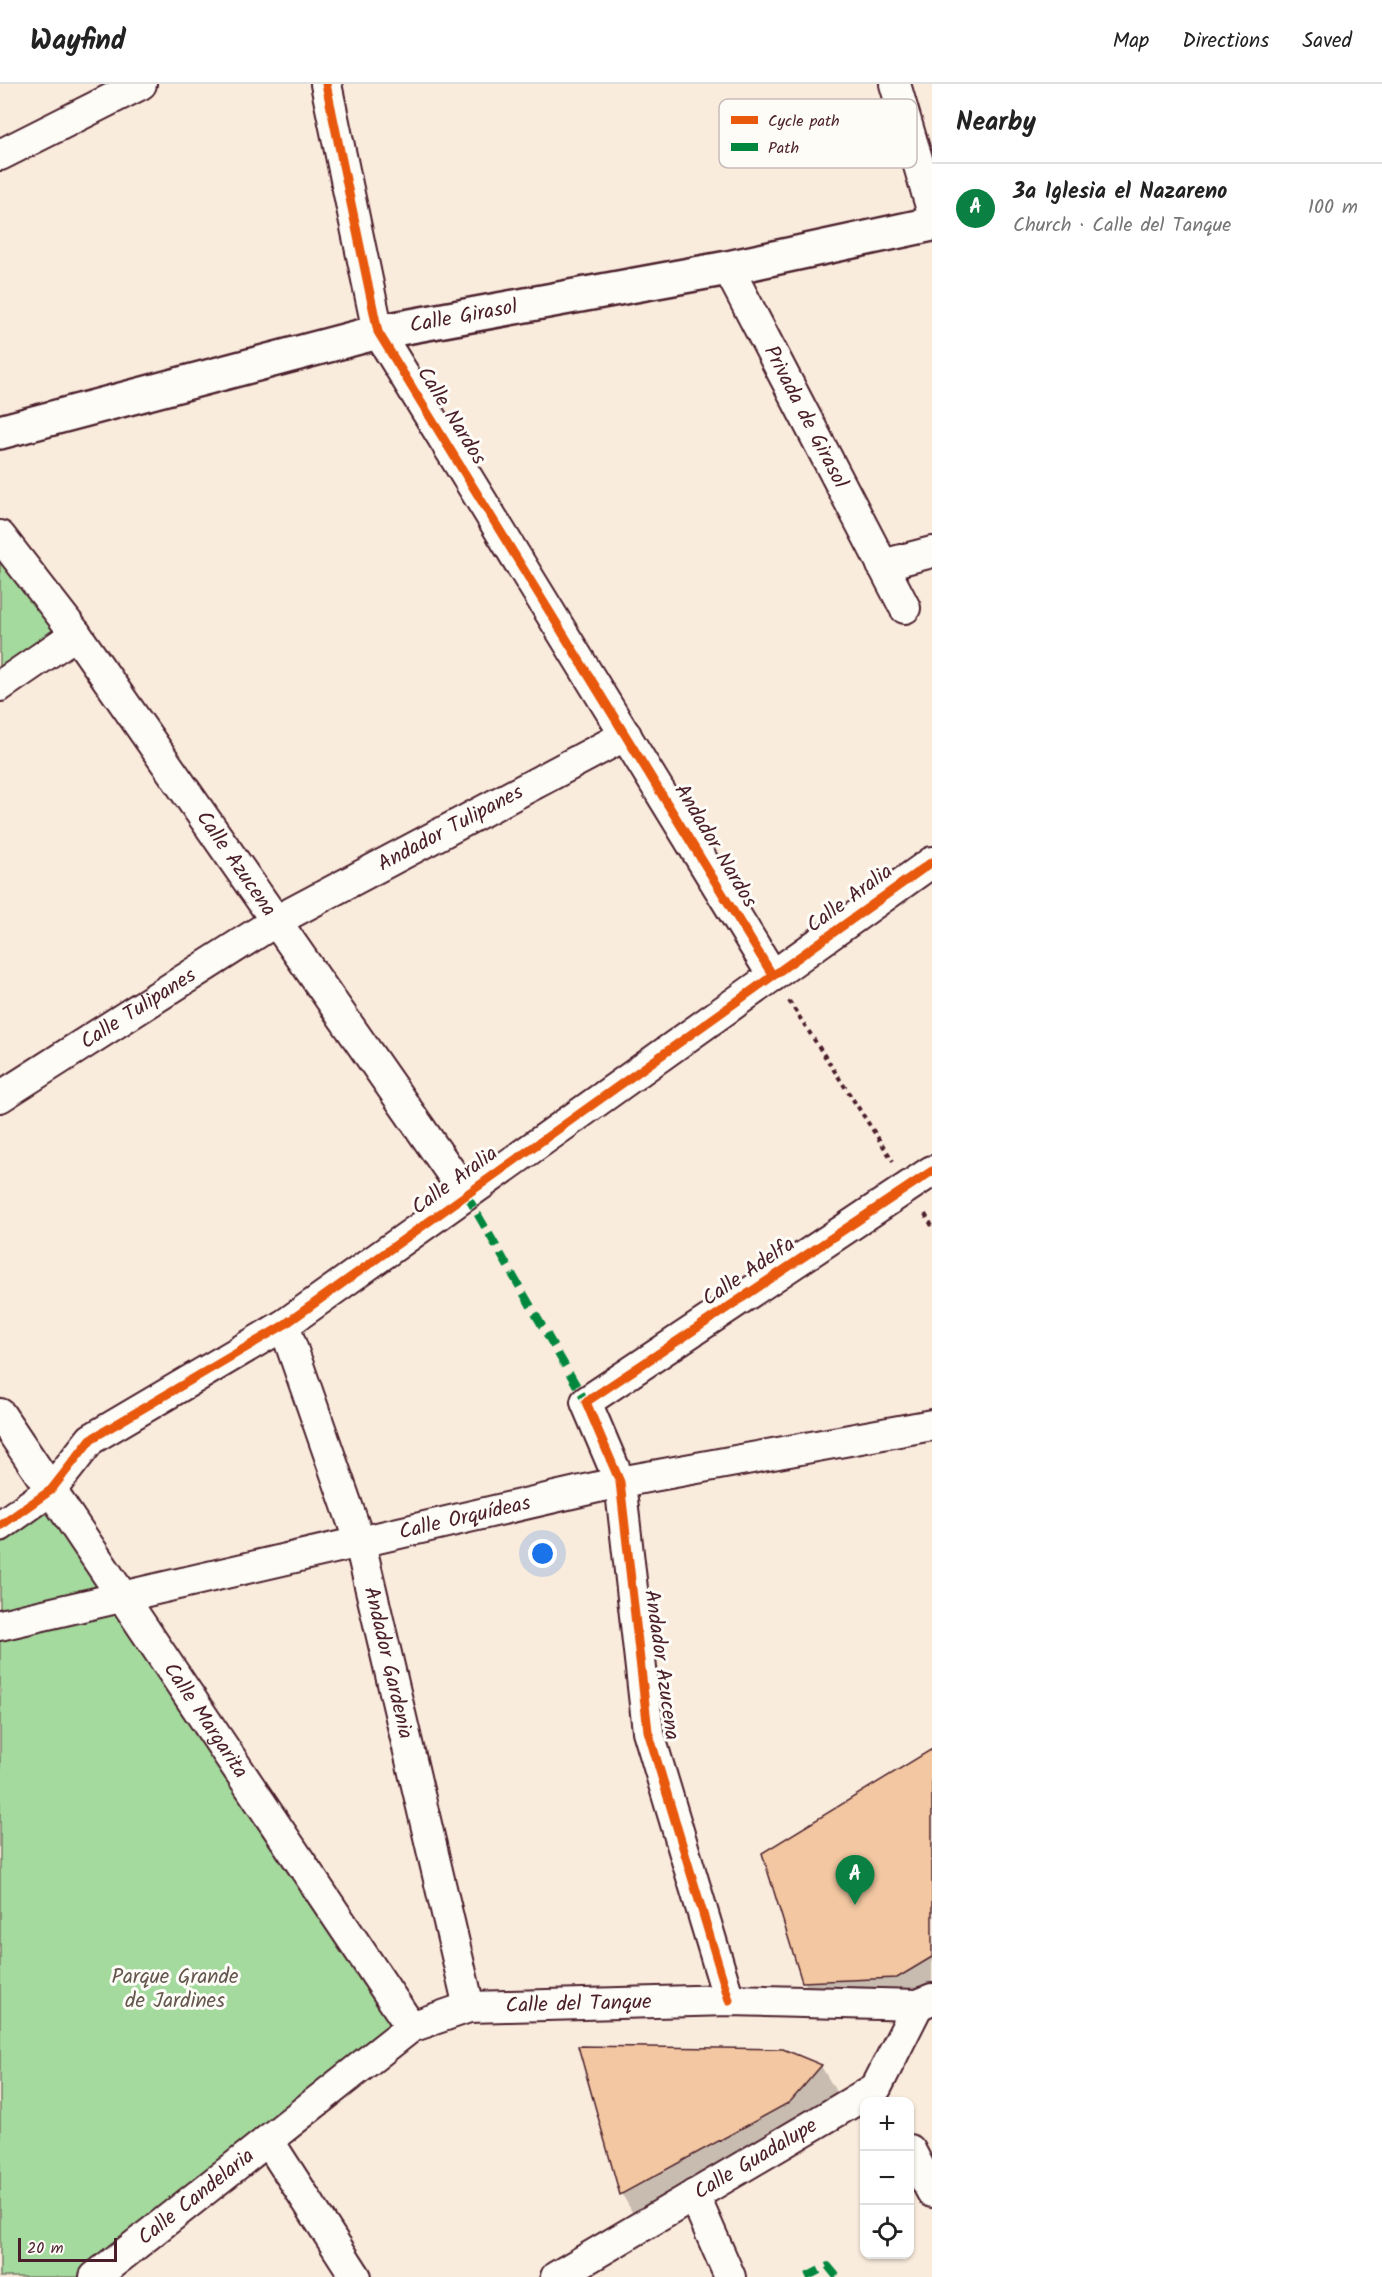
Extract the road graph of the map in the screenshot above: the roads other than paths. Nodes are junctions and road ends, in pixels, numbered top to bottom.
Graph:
1 (141, 84) edge
2 (326, 84) edge
3 (895, 84) edge
4 (899, 99) edge
5 (0, 155) edge
6 (917, 159) edge
7 (932, 210) edge
8 (932, 224) edge
9 (728, 268) junction
10 (378, 333) junction
11 (0, 432) edge
12 (0, 536) edge
13 (932, 552) edge
14 (882, 565) junction
15 (905, 608) dead end
16 (76, 634) junction
17 (0, 686) edge
18 (626, 735) junction
19 (932, 862) edge
20 (276, 921) junction
21 (773, 976) junction
22 (0, 1097) edge
23 (920, 1179) edge
24 (466, 1194) junction
25 (284, 1325) junction
26 (586, 1402) joint
27 (0, 1414) edge
28 (932, 1425) edge
29 (620, 1482) junction
30 (51, 1490) junction
31 (0, 1526) edge
32 (360, 1543) junction
33 (123, 1598) junction
34 (0, 1625) edge
35 (729, 2001) junction
36 (925, 2002) edge
37 (469, 2007) junction
38 (411, 2027) junction
39 (880, 2095) edge
40 (268, 2140) junction
41 (910, 2151) edge
42 (932, 2192) edge
43 (694, 2195) junction
44 (95, 2277) edge
45 (356, 2277) edge
46 (556, 2277) edge
47 (730, 2277) edge

1 - 5 street
2 - 10 street, Calle Nardos
3 - 4 street
6 - 7 street
8 - 9 street, Calle Girasol
9 - 10 street, Calle Girasol
9 - 14 street, Privada de Girasol
10 - 11 street, Calle Girasol
10 - 18 street, Calle Nardos
12 - 16 street, Calle Azucena
13 - 14 street
14 - 15 street, Privada de Girasol
16 - 17 street
16 - 20 street, Calle Azucena
18 - 20 street, Andador Tulipanes
18 - 21 street, Andador Nardos
19 - 21 street, Calle Aralia
20 - 22 street, Calle Tulipanes
20 - 24 street, Calle Azucena
21 - 24 street, Calle Aralia
23 - 26 street, Calle Adelfa
24 - 25 street, Calle Aralia
25 - 30 street, Calle Aralia
25 - 32 street, Andador Gardenia
26 - 29 street, Andador Azucena
27 - 30 street, Calle Margarita
28 - 29 street, Calle Orquídeas
29 - 32 street, Calle Orquídeas
29 - 35 street, Andador Azucena
30 - 31 street, Calle Aralia
30 - 33 street, Calle Margarita
32 - 33 street, Calle Orquídeas
32 - 37 street, Andador Gardenia
33 - 34 street, Calle Orquídeas
33 - 38 street, Calle Margarita
35 - 36 street, Calle del Tanque
35 - 37 street, Calle del Tanque
36 - 39 street, Calle Guadalupe
37 - 38 street, Calle del Tanque
38 - 40 street, Calle del Tanque
39 - 43 street, Calle Guadalupe
40 - 44 street, Calle Candelaria
40 - 45 street
41 - 42 street
43 - 46 street, Calle Guadalupe
43 - 47 street

